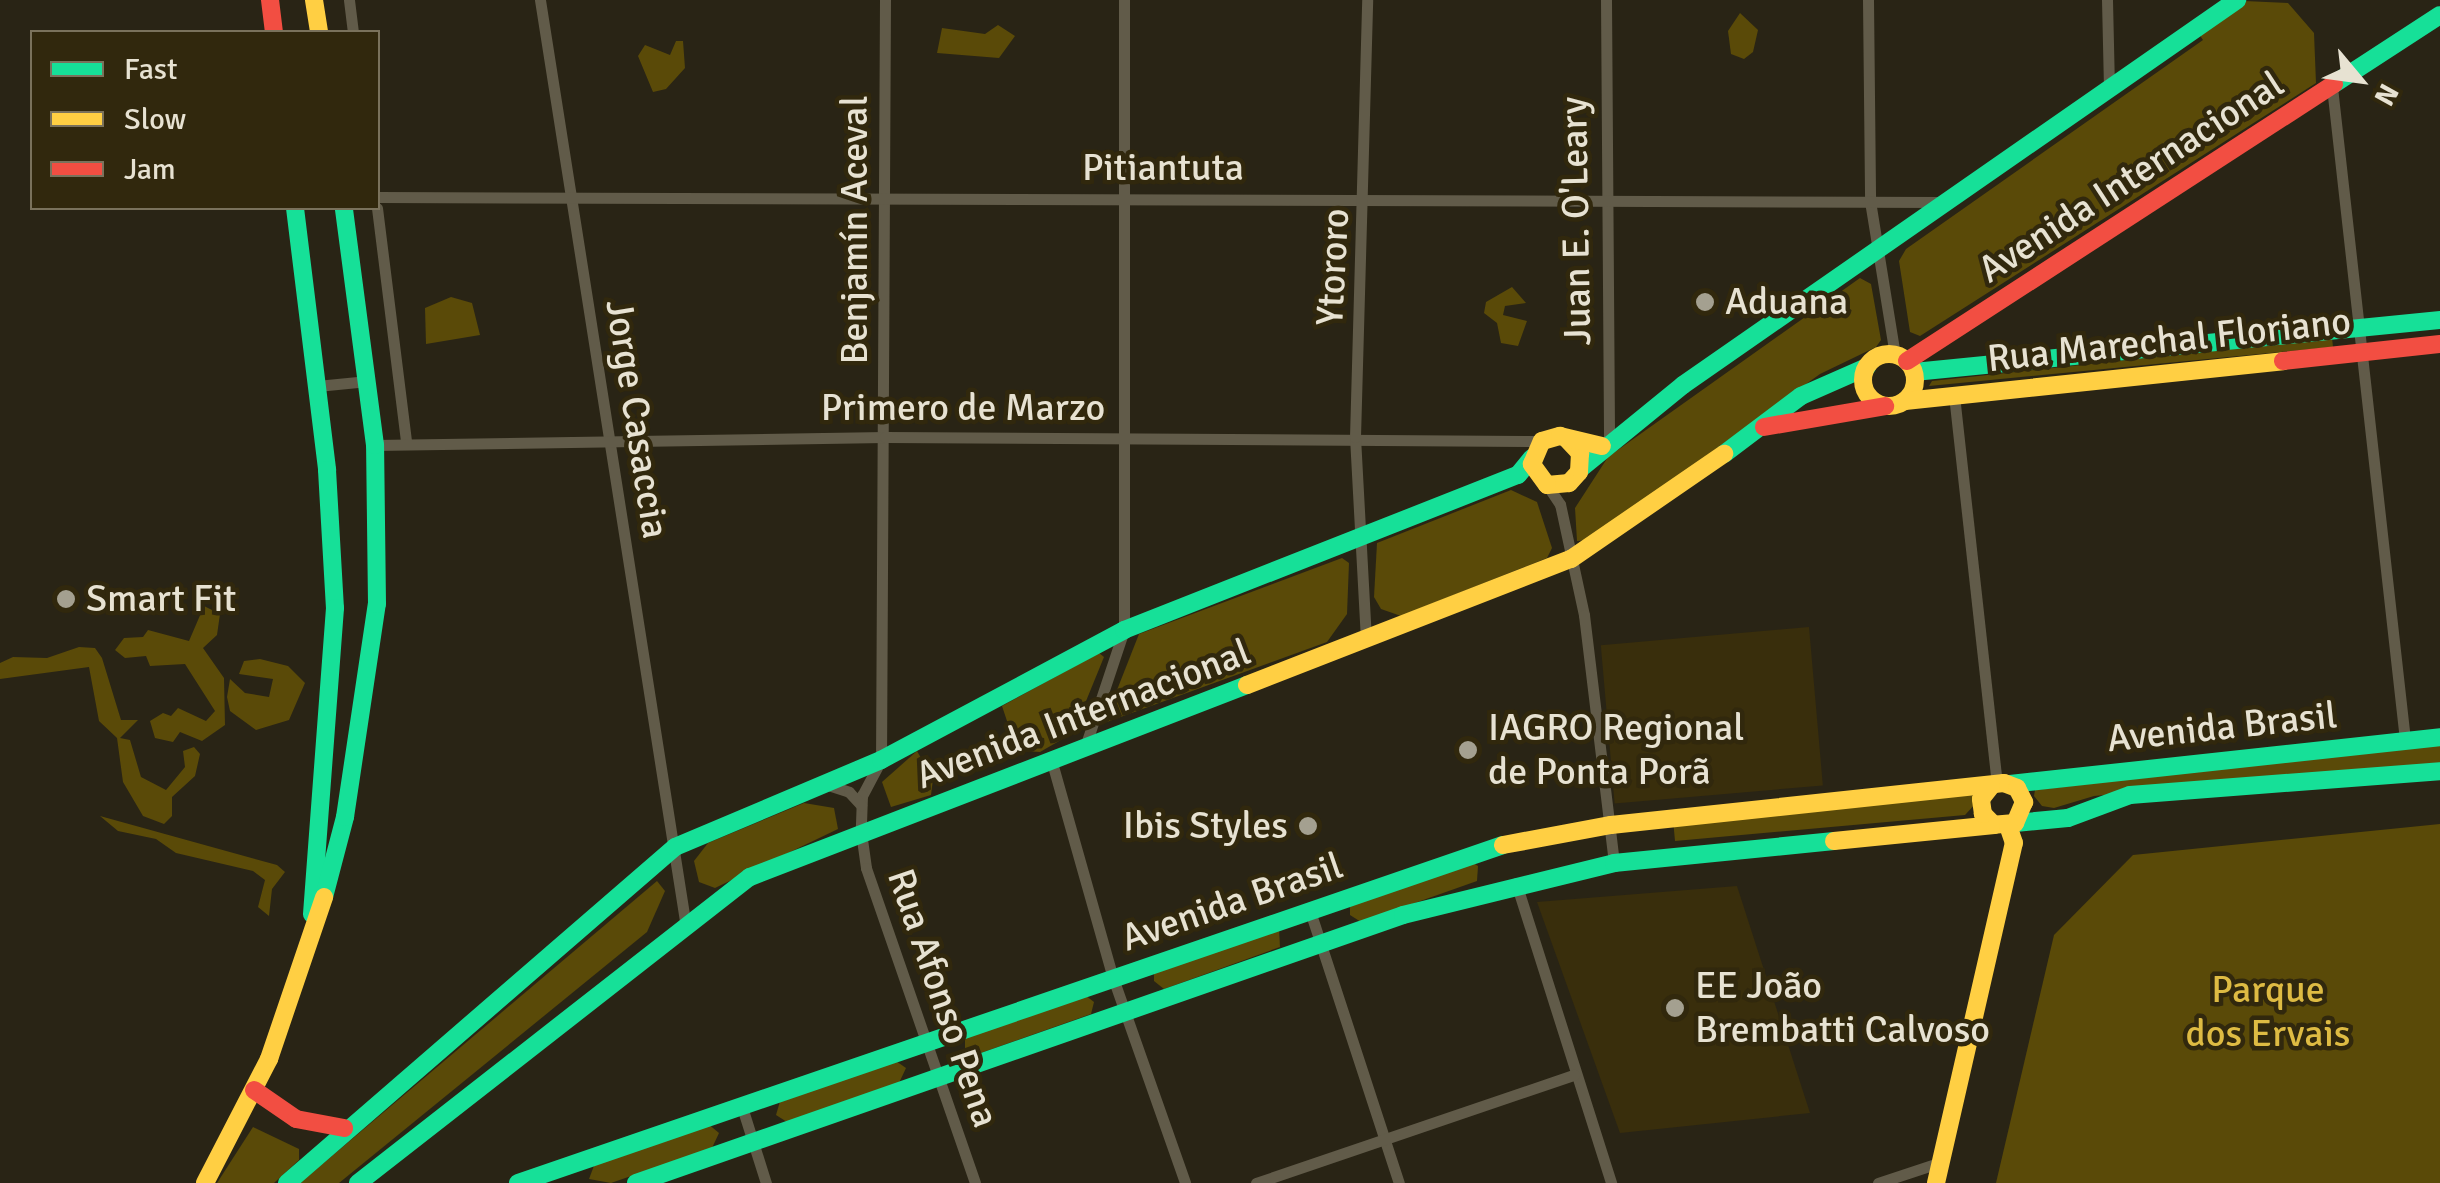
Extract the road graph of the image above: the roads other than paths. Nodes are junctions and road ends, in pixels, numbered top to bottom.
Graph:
1 (270, 0) edge
2 (314, 0) edge
3 (349, 0) edge
4 (540, 0) edge
5 (885, 0) edge
6 (1124, 0) edge
7 (1367, 0) edge
8 (1606, 0) edge
9 (1868, 0) edge
10 (2107, 0) edge
11 (2237, 0) edge
12 (2440, 15) edge
13 (274, 30) edge
14 (318, 30) edge
15 (353, 30) edge
16 (2332, 87) junction
17 (2110, 89) junction
18 (887, 196) junction
19 (380, 197) edge
20 (571, 197) junction
21 (1126, 198) junction
22 (1366, 198) junction
23 (1604, 199) junction
24 (1870, 201) junction
25 (1948, 202) junction
26 (295, 210) edge
27 (344, 210) edge
28 (377, 210) edge
29 (1881, 248) junction
30 (2440, 320) edge
31 (2360, 328) junction
32 (2440, 344) edge
33 (2362, 352) junction
34 (1905, 363) junction
35 (1867, 367) junction
36 (368, 381) junction
37 (317, 386) junction
38 (1954, 395) junction
39 (1905, 401) junction
40 (1885, 406) junction
41 (1764, 427) junction
42 (1355, 436) junction
43 (884, 437) junction
44 (1566, 438) junction
45 (1122, 439) junction
46 (609, 440) junction
47 (406, 441) junction
48 (1606, 444) junction
49 (375, 445) junction
50 (1535, 451) junction
51 (1577, 474) junction
52 (1518, 476) junction
53 (1543, 482) junction
54 (1560, 504) junction
55 (1359, 537) junction
56 (1571, 559) junction
57 (1124, 630) junction
58 (1366, 641) junction
59 (2440, 737) edge
60 (2405, 740) junction
61 (1085, 747) junction
62 (1052, 759) junction
63 (881, 760) junction
64 (2440, 771) edge
65 (827, 785) junction
66 (1999, 785) junction
67 (861, 805) junction
68 (2006, 824) junction
69 (1611, 825) junction
70 (861, 832) junction
71 (675, 847) junction
72 (1614, 863) junction
73 (1516, 883) junction
74 (1309, 908) junction
75 (685, 921) junction
76 (1321, 948) junction
77 (308, 956) junction
78 (1112, 978) junction
79 (1125, 1012) junction
80 (928, 1041) junction
81 (939, 1075) junction
82 (1574, 1076) junction
83 (254, 1090) junction
84 (742, 1107) junction
85 (344, 1128) junction
86 (751, 1140) junction
87 (1384, 1140) junction
88 (1941, 1162) junction
89 (554, 1177) edge
90 (206, 1183) edge
91 (287, 1183) edge
92 (358, 1183) edge
93 (518, 1183) edge
94 (636, 1183) edge
95 (766, 1183) edge
96 (975, 1183) edge
97 (1185, 1183) edge
98 (1256, 1183) edge
99 (1399, 1183) edge
100 (1611, 1183) edge
101 (1878, 1183) edge
102 (1936, 1183) edge

1 - 13 main road
2 - 14 main road
3 - 15 street
4 - 20 street, Jorge Casaccia
5 - 18 street, Benjamín Aceval
6 - 21 street
7 - 22 street, Ytororo
8 - 23 street, Juan E. O'Leary
9 - 24 street
10 - 17 street
11 - 17 main road
12 - 16 main road, Avenida Internacional
16 - 31 street
16 - 34 main road, Avenida Internacional
17 - 25 main road
18 - 20 street, Pitiantuta
18 - 21 street, Pitiantuta
18 - 43 street, Benjamín Aceval
19 - 20 street, Pitiantuta
20 - 46 street, Jorge Casaccia
21 - 22 street, Pitiantuta
21 - 45 street
22 - 23 street, Pitiantuta
22 - 42 street, Ytororo
23 - 24 street, Pitiantuta
23 - 48 street, Juan E. O'Leary
24 - 25 street, Pitiantuta
24 - 29 street
25 - 29 main road
26 - 37 main road
27 - 36 main road
28 - 47 street
29 - 34 street
29 - 48 main road
30 - 31 main road, Rua Marechal Floriano
31 - 33 street
31 - 34 main road, Rua Marechal Floriano
32 - 33 main road, Rua Marechal Floriano
33 - 38 main road, Rua Marechal Floriano
33 - 60 street
34 - 35 main road, Avenida Internacional
34 - 39 main road
35 - 40 main road
35 - 41 main road, Avenida Internacional
36 - 37 street
36 - 49 main road
37 - 77 main road
38 - 39 main road, Rua Marechal Floriano
38 - 66 street
39 - 40 main road, Rua Marechal Floriano
40 - 41 main road
41 - 56 main road, Avenida Internacional
42 - 45 street, Primero de Marzo
42 - 50 street, Primero de Marzo
42 - 55 street, Ytororo
43 - 45 street, Primero de Marzo
43 - 46 street, Primero de Marzo
43 - 63 street, Benjamín Aceval
44 - 48 main road
44 - 50 main road
44 - 51 main road
45 - 57 street
46 - 47 street, Primero de Marzo
46 - 71 street, Jorge Casaccia
47 - 49 street, Primero de Marzo
48 - 51 main road
49 - 77 main road
50 - 52 main road
50 - 53 main road
51 - 53 main road
51 - 54 street
52 - 53 main road
52 - 55 main road
53 - 54 street
54 - 56 street
55 - 57 main road
55 - 58 street, Ytororo
56 - 58 main road, Avenida Internacional
56 - 69 street
57 - 61 street
57 - 63 main road
58 - 61 main road, Avenida Internacional
59 - 60 main road, Avenida Brasil
60 - 66 main road, Avenida Brasil
61 - 62 main road, Avenida Internacional
62 - 70 main road, Avenida Internacional
62 - 78 street
63 - 65 main road
63 - 67 street
64 - 68 main road, Avenida Brasil
65 - 67 street
65 - 71 main road
66 - 68 main road
66 - 68 main road
66 - 69 main road, Avenida Brasil
67 - 70 street, Rua Afonso Pena
68 - 72 main road, Avenida Brasil
68 - 88 main road
69 - 72 street
69 - 74 main road, Avenida Brasil
70 - 75 main road, Avenida Internacional
70 - 80 street, Rua Afonso Pena
71 - 75 street, Jorge Casaccia
71 - 85 main road
72 - 73 main road, Avenida Brasil
73 - 76 main road, Avenida Brasil
73 - 82 street
74 - 76 street
74 - 78 main road, Avenida Brasil
75 - 92 main road, Avenida Internacional
76 - 79 main road, Avenida Brasil
76 - 87 street
77 - 83 main road
78 - 79 street
78 - 80 main road, Avenida Brasil
79 - 81 main road, Avenida Brasil
79 - 97 street
80 - 81 street, Rua Afonso Pena
80 - 84 main road, Avenida Brasil
81 - 86 main road, Avenida Brasil
81 - 96 street, Rua Afonso Pena
82 - 87 street
82 - 100 street
83 - 85 main road
83 - 90 main road
84 - 86 street
84 - 89 main road, Avenida Brasil
85 - 91 main road
86 - 94 main road, Avenida Brasil
86 - 95 street
87 - 98 street
87 - 99 street
88 - 101 street
88 - 102 main road
89 - 93 main road, Avenida Brasil

